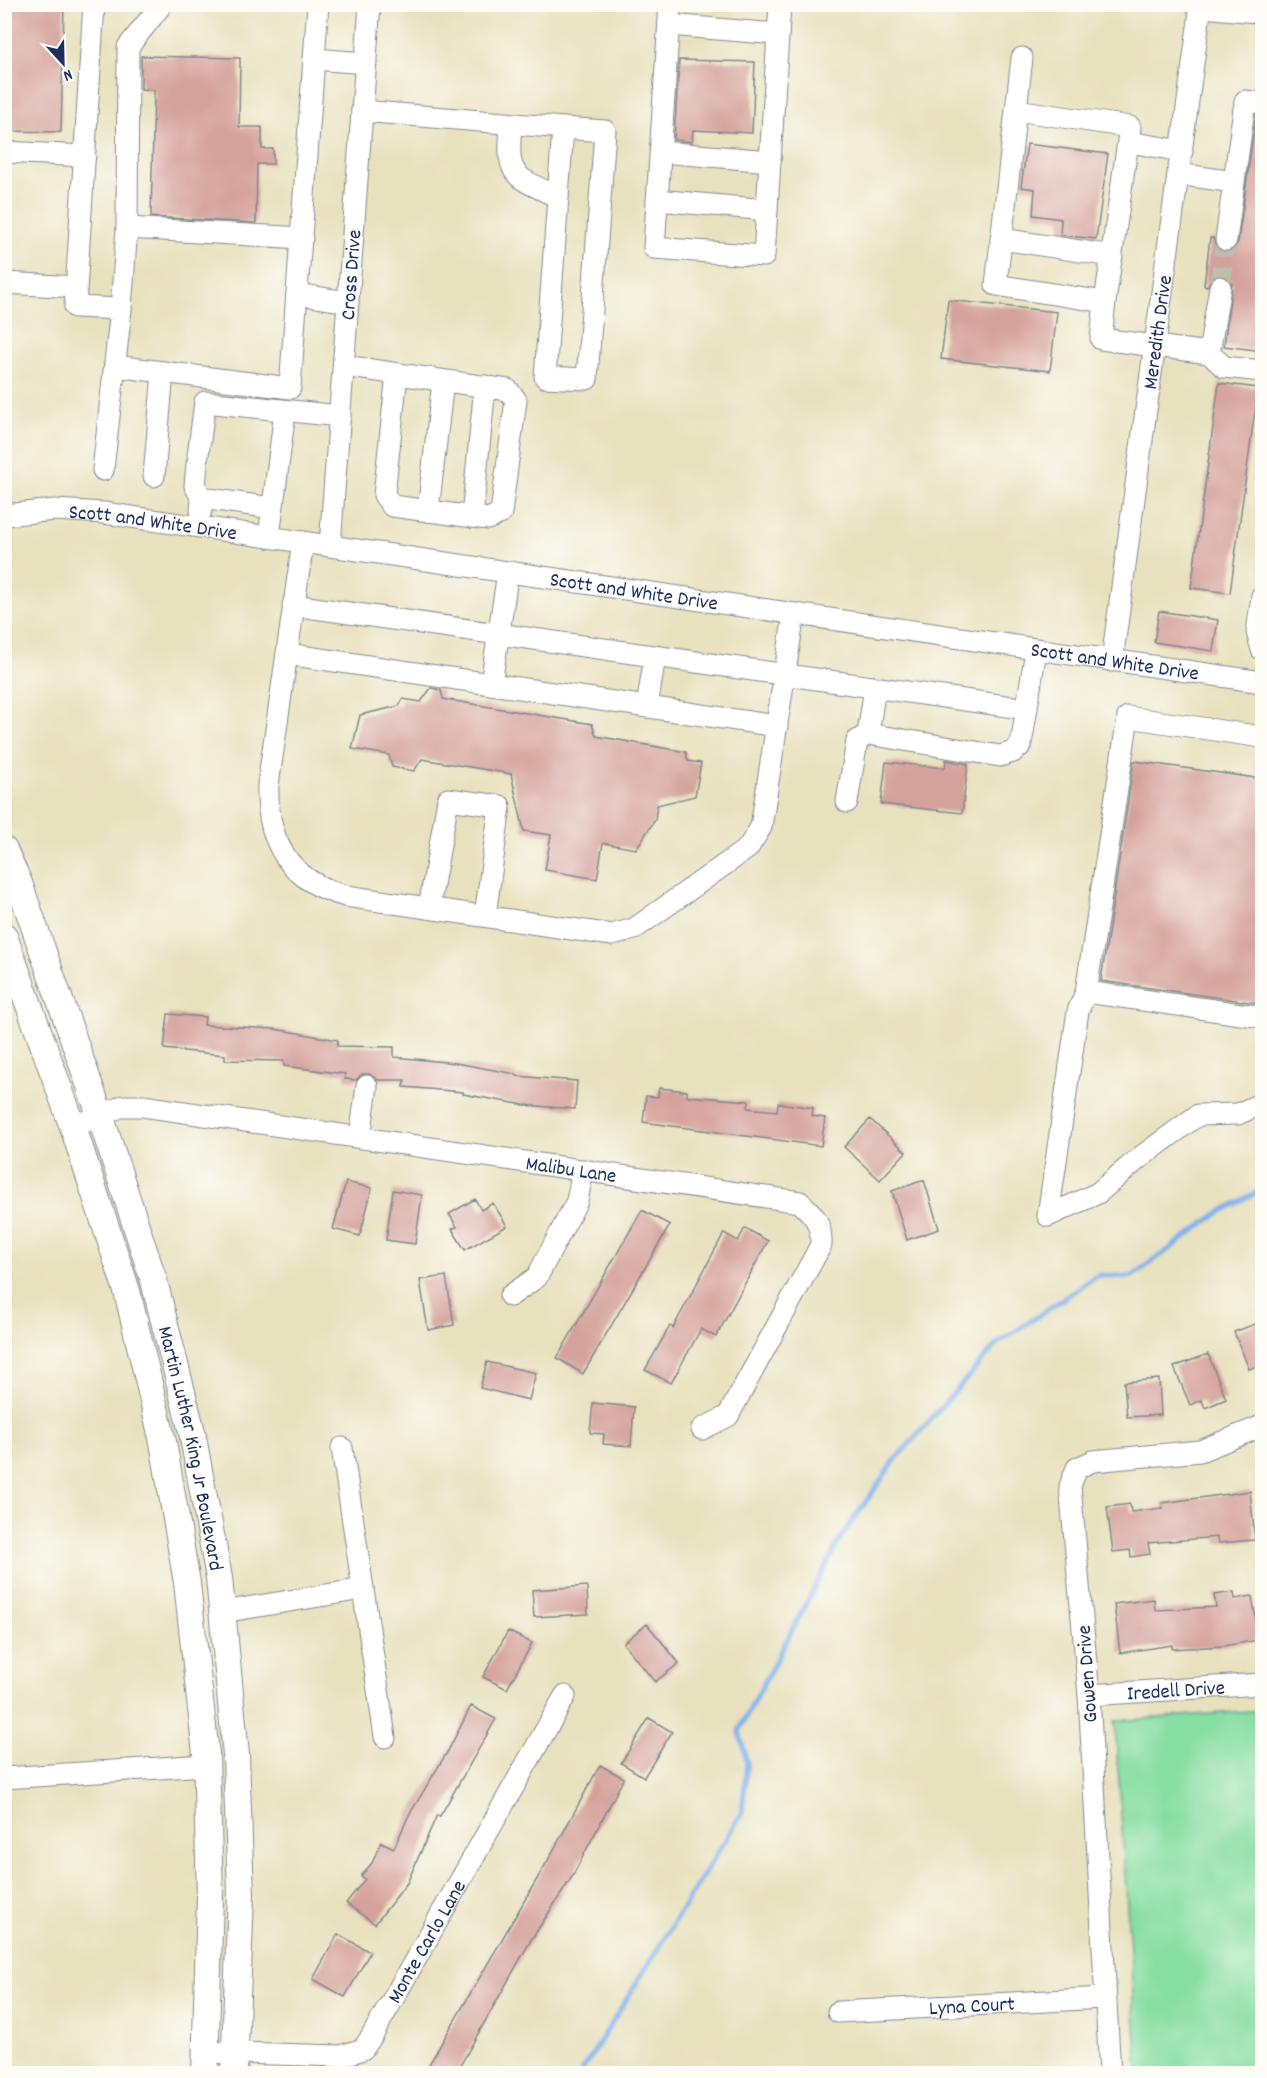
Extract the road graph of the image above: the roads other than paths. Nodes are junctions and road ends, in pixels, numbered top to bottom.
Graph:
1 (94, 4) edge
2 (162, 4) edge
3 (318, 4) edge
4 (370, 4) edge
5 (780, 4) edge
6 (1200, 5) edge
7 (1263, 10) edge
8 (669, 15) edge
9 (778, 34) junction
10 (1022, 58) dead end
11 (314, 59) junction
12 (366, 63) junction
13 (1263, 103) edge
14 (1016, 110) junction
15 (362, 111) junction
16 (511, 124) junction
17 (563, 128) junction
18 (1129, 142) junction
19 (1182, 151) junction
20 (4, 152) edge
21 (661, 152) junction
22 (85, 156) junction
23 (770, 161) junction
24 (1178, 174) junction
25 (1234, 182) junction
26 (558, 197) junction
27 (657, 200) junction
28 (767, 210) junction
29 (127, 228) junction
30 (302, 238) junction
31 (1001, 239) junction
32 (1226, 240) tunnel mouth
33 (1112, 256) junction
34 (4, 283) edge
35 (76, 287) junction
36 (1220, 287) tunnel mouth
37 (297, 294) junction
38 (348, 302) junction
39 (1105, 302) junction
40 (121, 309) junction
41 (1155, 346) junction
42 (1209, 353) junction
43 (115, 366) junction
44 (344, 366) junction
45 (1263, 371) edge
46 (163, 372) junction
47 (397, 374) junction
48 (443, 381) junction
49 (485, 386) junction
50 (285, 411) junction
51 (340, 416) junction
52 (103, 470) dead end
53 (154, 476) dead end
54 (202, 498) junction
55 (240, 504) junction
56 (272, 508) junction
57 (428, 511) junction
58 (4, 515) edge
59 (472, 517) junction
60 (199, 527) junction
61 (236, 532) junction
62 (269, 537) junction
63 (303, 542) junction
64 (330, 546) junction
65 (508, 572) junction
66 (1263, 596) edge
67 (293, 605) junction
68 (794, 614) junction
69 (499, 634) junction
70 (1036, 650) junction
71 (1263, 650) edge
72 (286, 654) junction
73 (655, 656) junction
74 (1112, 661) junction
75 (784, 674) junction
76 (1263, 682) edge
77 (491, 684) junction
78 (875, 687) junction
79 (647, 707) junction
80 (1027, 709) junction
81 (777, 726) junction
82 (868, 734) junction
83 (1263, 737) edge
84 (847, 802) dead end
85 (4, 850) edge
86 (429, 908) junction
87 (485, 916) junction
88 (4, 936) edge
89 (1086, 992) junction
90 (1263, 1017) edge
91 (367, 1086) dead end
92 (1263, 1104) edge
93 (100, 1115) junction
94 (73, 1127) junction
95 (360, 1138) junction
96 (583, 1170) junction
97 (510, 1296) dead end
98 (1263, 1426) edge
99 (702, 1429) dead end
100 (342, 1448) dead end
101 (363, 1589) junction
102 (222, 1612) junction
103 (1263, 1684) edge
104 (1089, 1695) junction
105 (565, 1696) dead end
106 (385, 1737) dead end
107 (236, 1763) junction
108 (206, 1765) junction
109 (4, 1778) edge
110 (1104, 1998) junction
111 (838, 2012) dead end
112 (205, 2063) edge
113 (235, 2063) edge
114 (1110, 2073) edge

1 - 22 street
2 - 29 street
3 - 11 street
4 - 12 street, Cross Drive
5 - 9 street
6 - 7 main road
6 - 19 street, Meredith Drive
8 - 9 street
8 - 21 street
9 - 23 street
10 - 14 street
11 - 12 street
11 - 30 street
12 - 15 street, Cross Drive
13 - 25 street
14 - 18 street
14 - 31 street
15 - 16 street
15 - 38 street, Cross Drive
16 - 17 street
16 - 26 street
17 - 26 street
17 - 26 street
18 - 19 street
18 - 33 street
19 - 24 street, Meredith Drive
20 - 22 street
21 - 23 street
21 - 27 street
22 - 35 street
23 - 28 street
24 - 25 street
24 - 41 street, Meredith Drive
25 - 32 street
27 - 28 street
27 - 28 street
29 - 30 street
29 - 40 street
30 - 37 street
31 - 33 street
31 - 39 street
33 - 39 street
34 - 35 street
35 - 40 street
36 - 42 street
37 - 38 street
37 - 46 street
38 - 44 street, Cross Drive
39 - 41 street
40 - 43 street
41 - 42 street
41 - 74 street, Meredith Drive
42 - 45 street
43 - 46 street
43 - 52 street
44 - 47 street
44 - 51 street, Cross Drive
46 - 53 street
47 - 48 street
47 - 57 street
48 - 49 street
48 - 57 street
49 - 59 street
49 - 59 street
50 - 51 street
50 - 54 street
50 - 56 street
51 - 64 street, Cross Drive
54 - 55 street
54 - 60 street
55 - 56 street
55 - 61 street
56 - 62 street
57 - 59 street
58 - 60 street, Scott and White Drive
60 - 61 street, Scott and White Drive
61 - 62 street, Scott and White Drive
62 - 63 street, Scott and White Drive
63 - 64 street, Scott and White Drive
63 - 67 street
64 - 65 street, Scott and White Drive
65 - 68 street, Scott and White Drive
65 - 69 street
66 - 71 street
67 - 69 street
67 - 72 street
68 - 70 street, Scott and White Drive
68 - 75 street
69 - 73 street
69 - 77 street
70 - 74 street, Scott and White Drive
70 - 80 street
72 - 77 street
72 - 86 street
73 - 75 street
73 - 79 street
74 - 76 street, Scott and White Drive
75 - 78 street
75 - 81 street
77 - 79 street
78 - 80 street
78 - 82 street
79 - 81 street
80 - 82 street
81 - 87 street
82 - 84 street
83 - 89 street
85 - 93 main road, Martin Luther King Jr Boulevard
86 - 87 street
86 - 87 street
88 - 94 main road, Martin Luther King Jr Boulevard
89 - 90 street
89 - 92 street
91 - 95 street
93 - 94 street, Malibu Lane
93 - 95 street, Malibu Lane
93 - 102 main road, Martin Luther King Jr Boulevard
94 - 108 main road, Martin Luther King Jr Boulevard
95 - 96 street, Malibu Lane
96 - 97 street
96 - 99 street, Malibu Lane
98 - 104 street, Gowen Drive
100 - 101 street
101 - 102 street
101 - 106 street
102 - 107 main road, Martin Luther King Jr Boulevard
103 - 104 street, Iredell Drive
104 - 110 street, Gowen Drive
105 - 113 street, Monte Carlo Lane
107 - 108 main road
107 - 113 main road, Martin Luther King Jr Boulevard
108 - 109 street
108 - 112 main road, Martin Luther King Jr Boulevard
110 - 111 street, Lyna Court
110 - 114 street, Gowen Drive
112 - 113 street, Monte Carlo Lane

